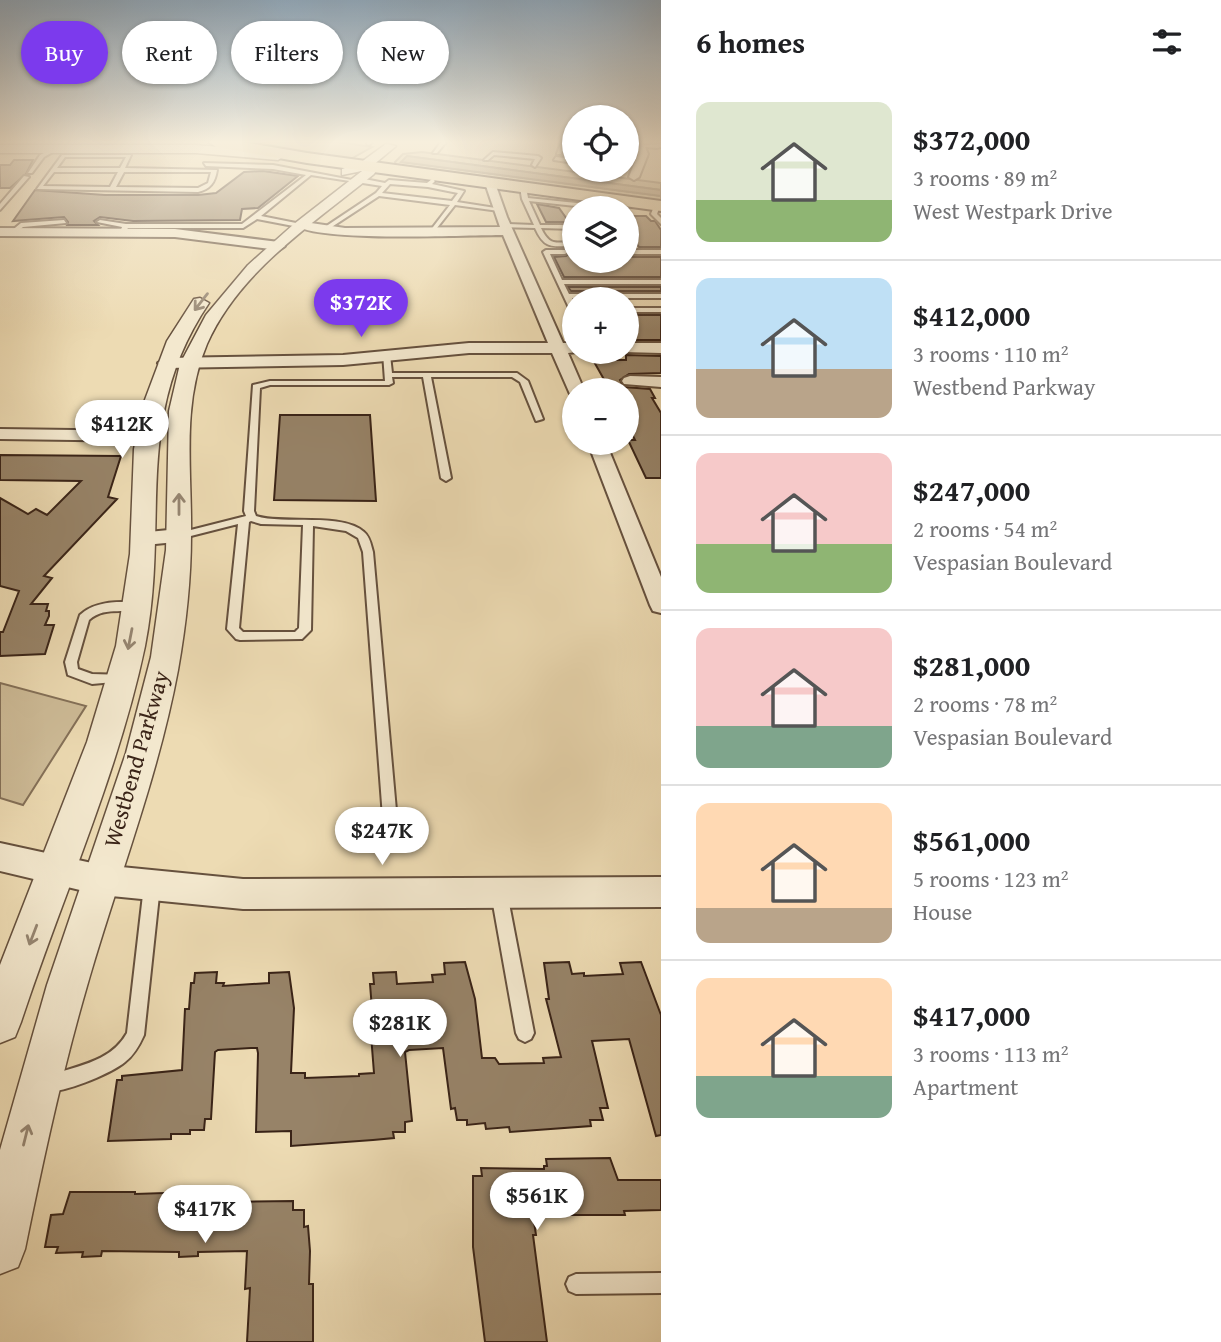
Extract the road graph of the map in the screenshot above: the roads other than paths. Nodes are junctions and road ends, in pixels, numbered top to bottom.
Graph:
1 (453, 204) edge
2 (269, 205) edge
3 (325, 205) edge
4 (459, 205) edge
5 (497, 205) edge
6 (529, 205) edge
7 (499, 209) junction
8 (639, 209) edge
9 (660, 211) edge
10 (256, 217) junction
11 (64, 222) dead end
12 (100, 222) dead end
13 (305, 226) junction
14 (537, 226) junction
15 (562, 227) edge
16 (125, 229) junction
17 (174, 229) junction
18 (506, 229) junction
19 (433, 231) junction
20 (6, 232) edge
21 (562, 244) edge
22 (270, 245) junction
23 (562, 252) edge
24 (639, 252) edge
25 (661, 252) edge
26 (560, 282) junction
27 (661, 282) edge
28 (562, 287) edge
29 (639, 296) edge
30 (661, 296) edge
31 (639, 310) edge
32 (661, 310) edge
33 (556, 348) junction
34 (562, 348) edge
35 (639, 348) edge
36 (661, 348) edge
37 (386, 355) junction
38 (166, 363) junction
39 (191, 364) junction
40 (426, 374) junction
41 (389, 375) junction
42 (570, 378) edge
43 (639, 381) edge
44 (661, 382) edge
45 (539, 419) dead end
46 (0, 434) edge
47 (148, 436) junction
48 (602, 455) edge
49 (446, 478) dead end
50 (248, 519) junction
51 (308, 524) junction
52 (179, 536) junction
53 (145, 538) junction
54 (661, 605) edge
55 (136, 606) junction
56 (121, 678) junction
57 (392, 844) dead end
58 (0, 857) edge
59 (58, 871) junction
60 (101, 880) junction
61 (152, 885) junction
62 (499, 892) junction
63 (661, 892) edge
64 (0, 1022) edge
65 (525, 1033) dead end
66 (39, 1087) junction
67 (0, 1249) edge
68 (661, 1283) edge
69 (576, 1284) dead end

1 - 19 lane
2 - 10 lane
3 - 13 street, Westbend Parkway
4 - 7 lane
5 - 7 street
6 - 14 lane
7 - 18 street
8 - 9 main road
10 - 13 lane
10 - 17 lane
11 - 20 lane
12 - 16 lane
13 - 19 street
13 - 22 street, Westbend Parkway
14 - 15 lane
14 - 18 lane
14 - 21 lane
16 - 17 street
16 - 20 street
17 - 22 street
18 - 19 street
18 - 33 street
22 -> 38 street, Westbend Parkway
22 - 39 street, Westbend Parkway
23 - 26 lane
24 - 25 lane
26 - 27 lane
26 - 28 lane
29 - 30 lane
31 - 32 lane
33 - 34 street
33 - 37 street
33 - 42 street
35 - 36 street
37 - 39 street
37 - 41 lane
38 - 39 street
38 - 47 street, Westbend Parkway
52 -> 39 street, Westbend Parkway
40 - 41 lane
40 - 45 lane
40 - 49 lane
41 - 50 lane
43 - 44 street
46 - 47 street
47 - 53 street, Westbend Parkway
48 - 54 street
50 - 51 lane
50 - 51 lane
50 - 52 lane
51 - 57 lane
52 - 53 street
52 - 60 street, Westbend Parkway
53 - 55 street, Westbend Parkway
55 -> 56 street, Westbend Parkway
55 - 56 lane
56 - 59 street, Westbend Parkway
58 - 59 street
59 - 60 street
59 -> 64 street, Westbend Parkway
60 - 61 street
60 - 66 street, Westbend Parkway
61 - 62 street
61 - 66 lane
62 - 63 street
62 - 65 lane
67 -> 66 street, Westbend Parkway
68 - 69 lane

